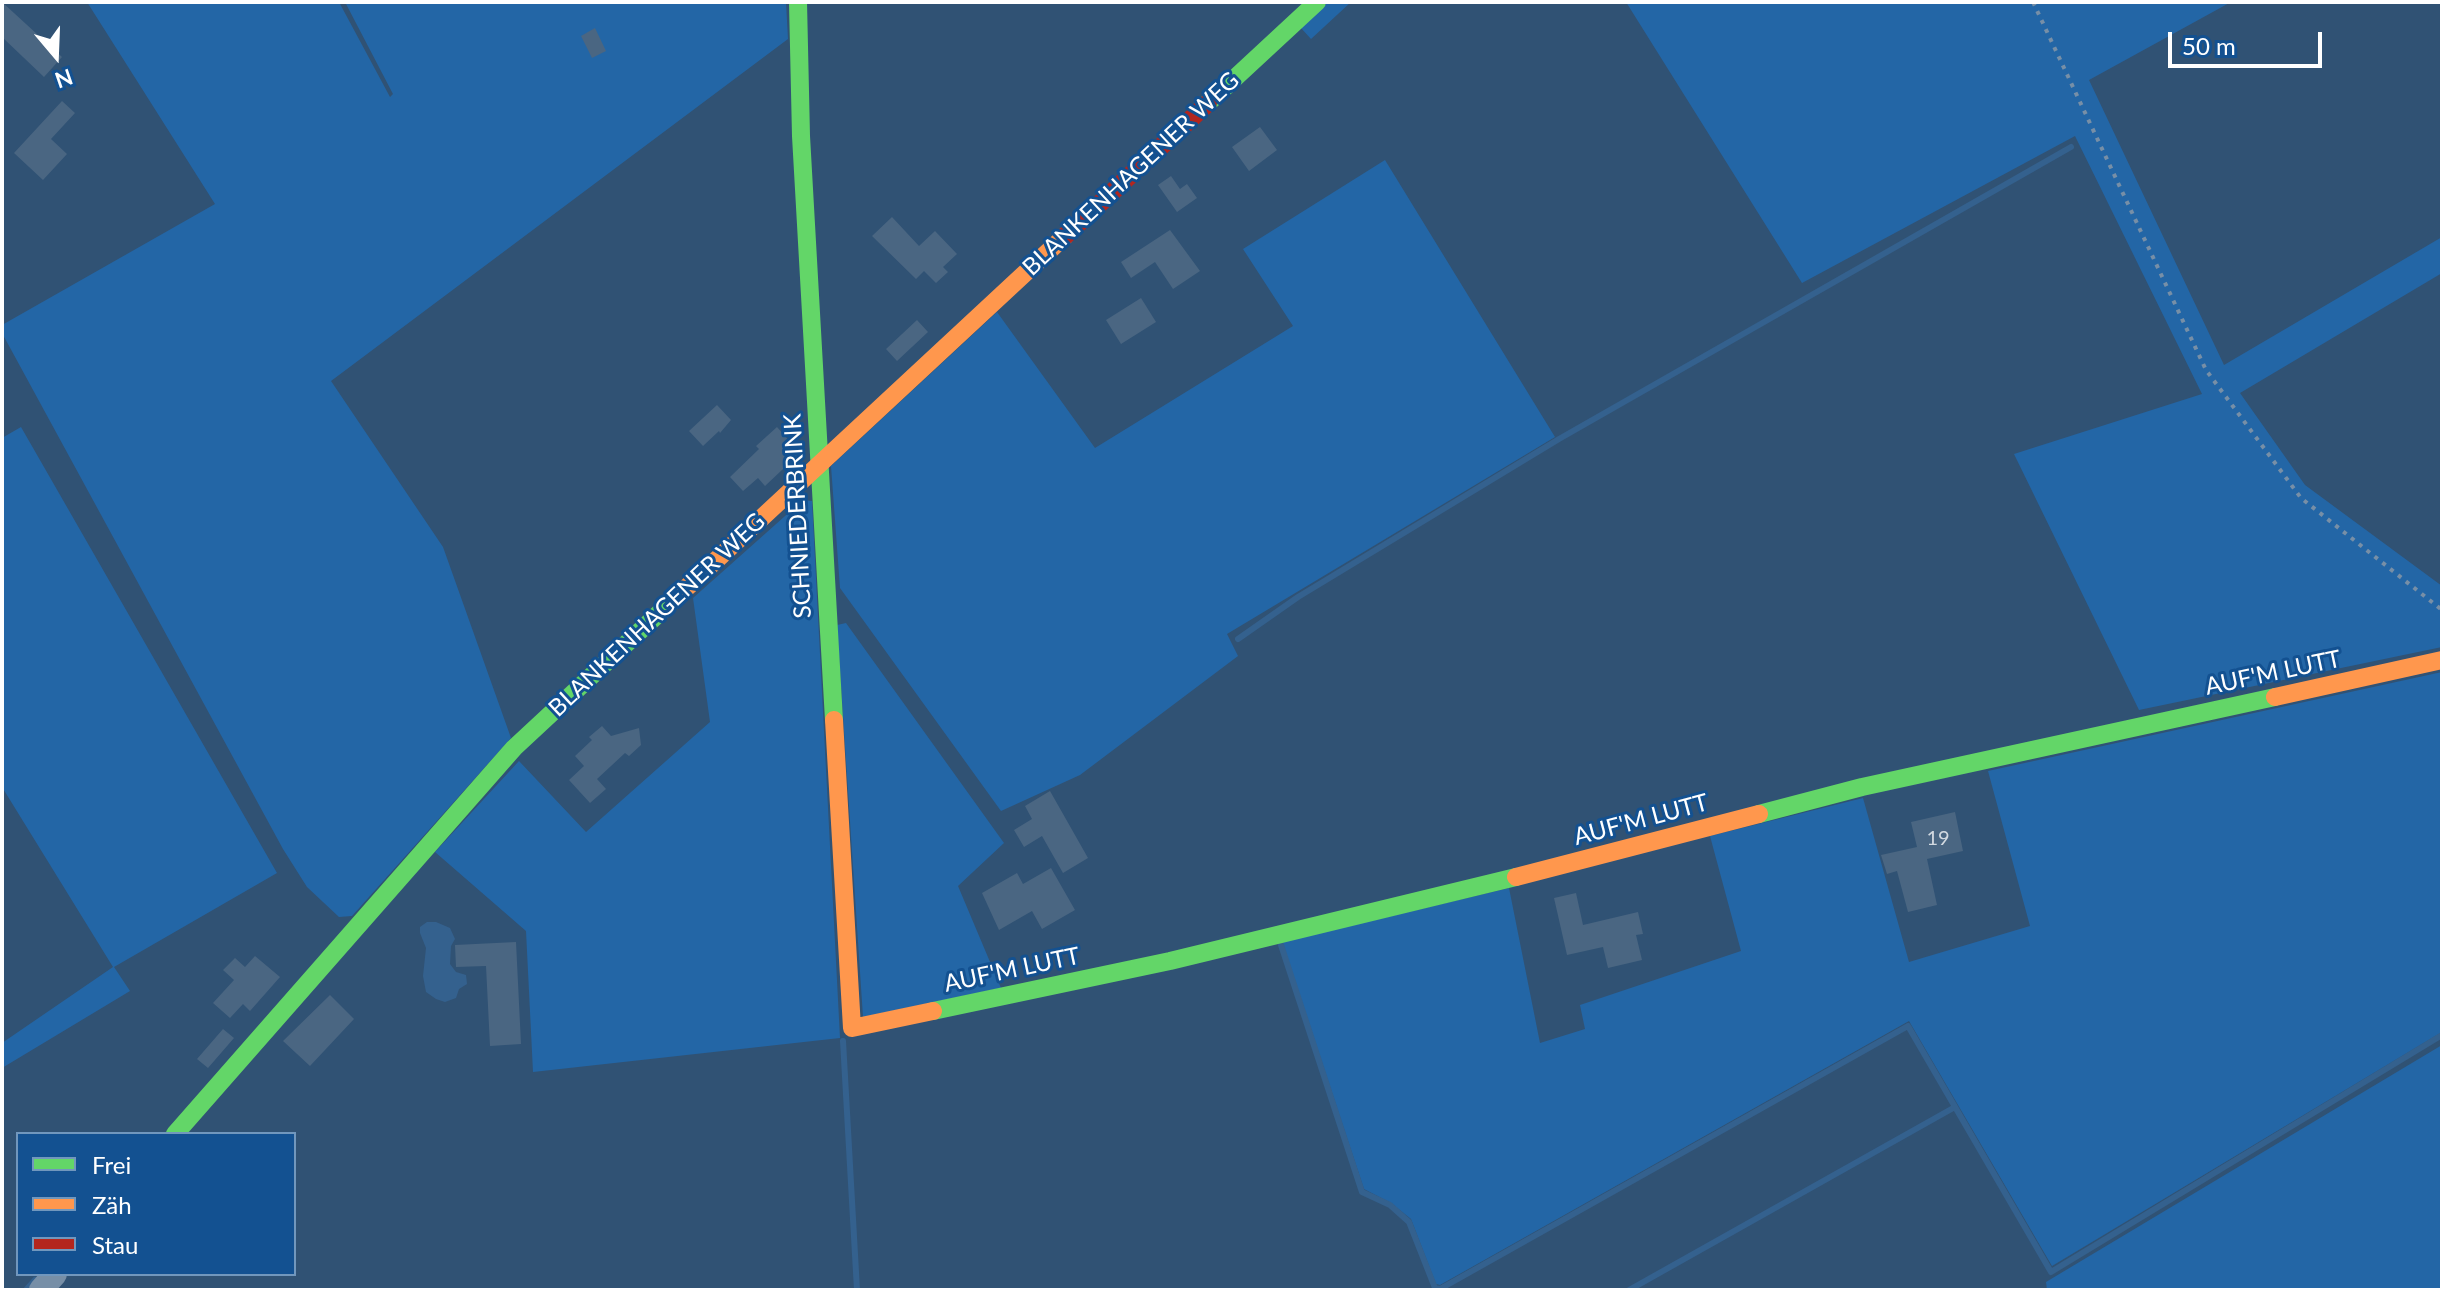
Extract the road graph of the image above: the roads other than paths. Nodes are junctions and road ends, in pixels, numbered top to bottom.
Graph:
1 (798, 2) edge
2 (1317, 2) edge
3 (819, 464) junction
4 (2442, 660) edge
5 (852, 1028) joint
6 (177, 1132) edge

1 - 3 street, SCHNIEDERBRINK
2 - 3 street, BLANKENHAGENER WEG
3 - 5 street, SCHNIEDERBRINK
3 - 6 street, BLANKENHAGENER WEG
4 - 5 street, AUF'M LUTT

